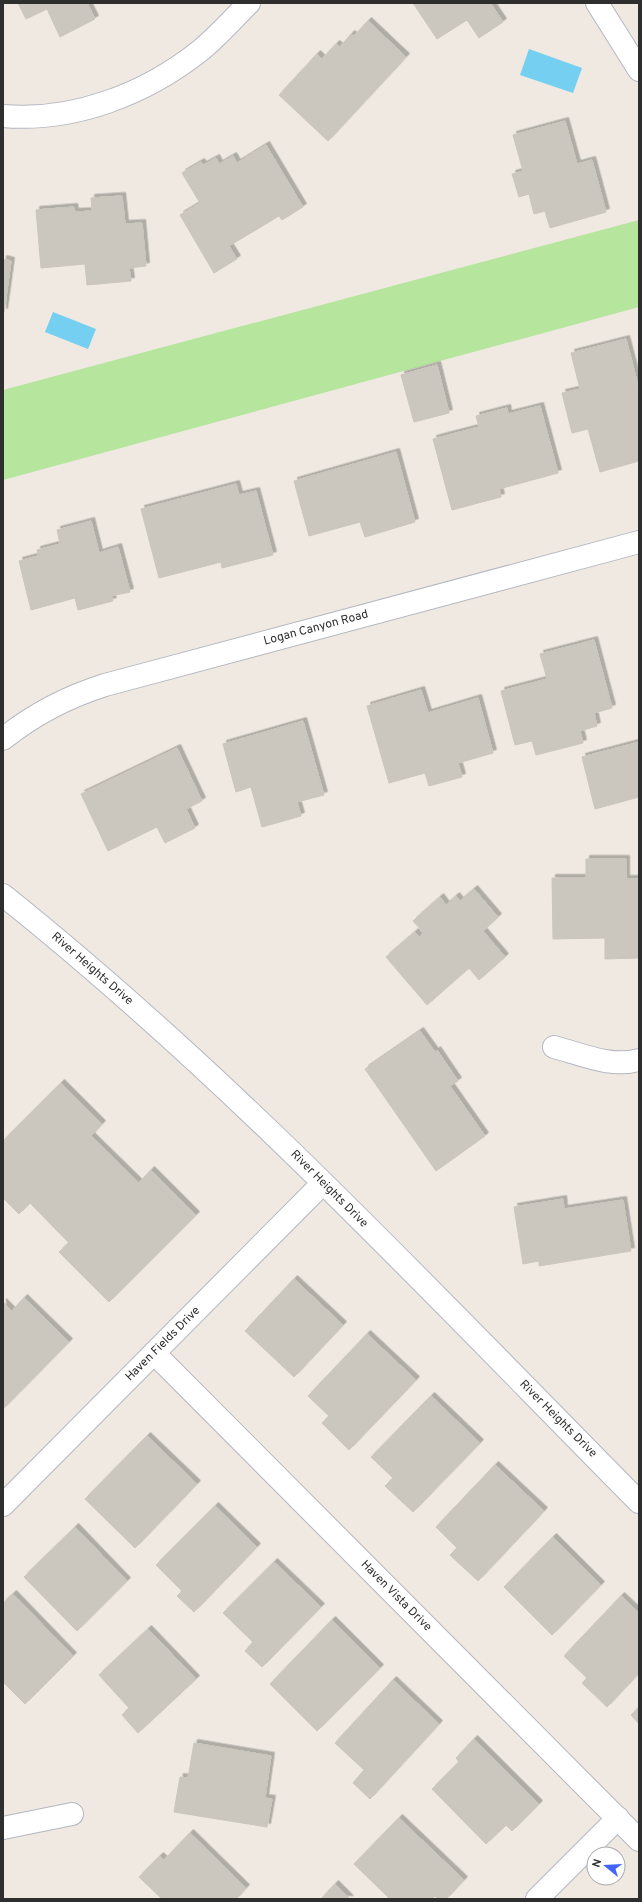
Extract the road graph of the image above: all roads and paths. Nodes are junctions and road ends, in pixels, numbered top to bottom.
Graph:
1 (249, 3) edge
2 (597, 3) edge
3 (639, 70) edge
4 (3, 116) edge
5 (639, 542) edge
6 (3, 739) edge
7 (3, 895) edge
8 (554, 1047) dead end
9 (639, 1060) edge
10 (323, 1183) junction
11 (154, 1353) junction
12 (639, 1502) edge
13 (3, 1505) edge
14 (72, 1814) dead end
15 (618, 1818) junction
16 (3, 1828) edge
17 (639, 1840) edge
18 (537, 1899) edge

1 - 4 street
2 - 3 street
5 - 6 street, Logan Canyon Road
7 - 10 street, River Heights Drive
8 - 9 street
10 - 11 street, Haven Fields Drive
10 - 12 street, River Heights Drive
11 - 13 street, Haven Fields Drive
11 - 15 street, Haven Vista Drive
14 - 16 street
15 - 17 street, Haven Vista Drive
15 - 18 street

